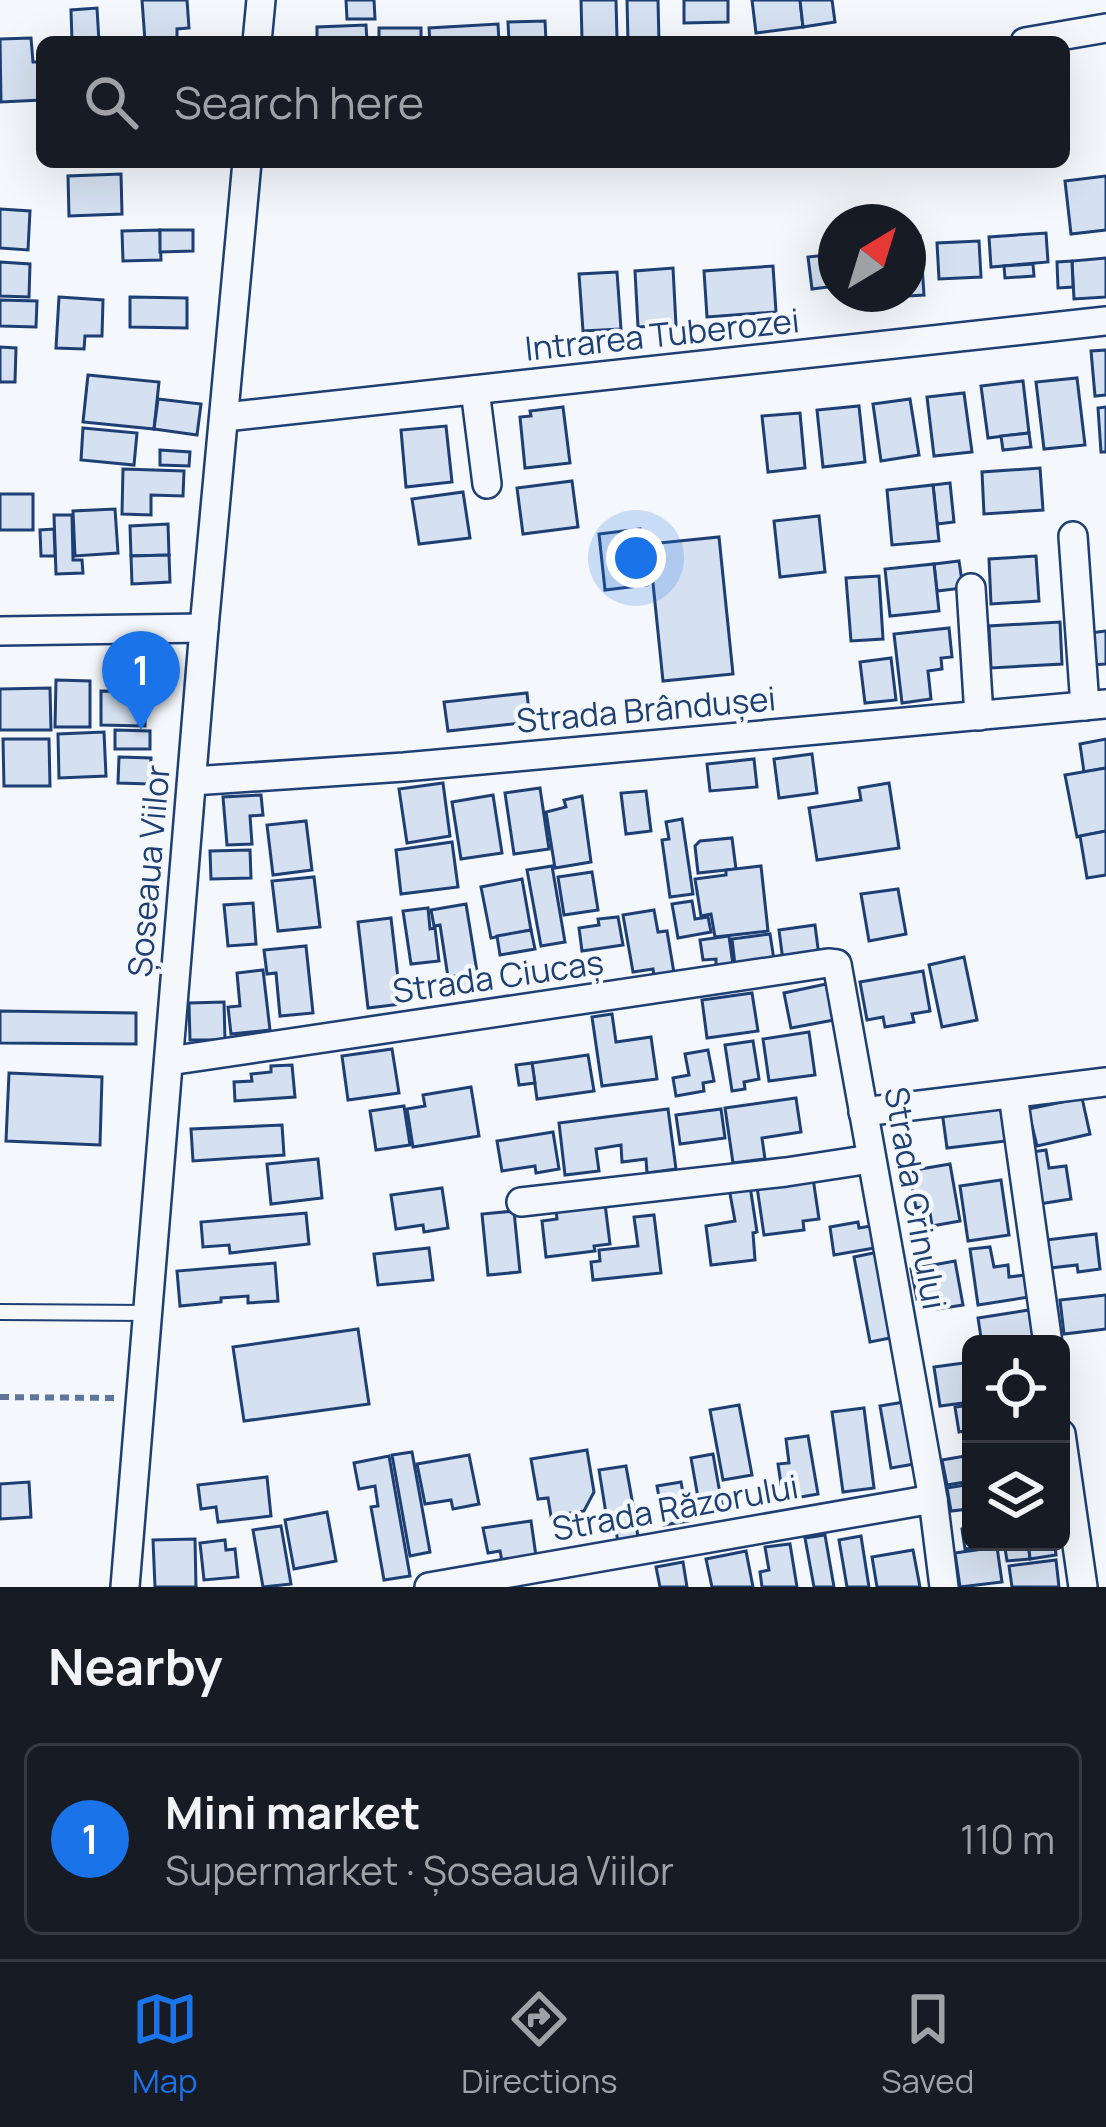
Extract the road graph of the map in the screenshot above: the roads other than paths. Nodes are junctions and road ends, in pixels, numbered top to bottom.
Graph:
1 (261, 0) edge
2 (1106, 28) edge
3 (258, 36) edge
4 (1060, 36) edge
5 (246, 168) edge
6 (1106, 321) edge
7 (476, 390) junction
8 (225, 417) junction
9 (487, 484) dead end
10 (1073, 536) dead end
11 (971, 588) dead end
12 (204, 628) junction
13 (0, 631) edge
14 (1095, 705) edge
15 (979, 716) junction
16 (192, 782) junction
17 (837, 964) joint
18 (169, 1061) junction
19 (1106, 1082) edge
20 (1013, 1095) junction
21 (863, 1112) junction
22 (871, 1159) junction
23 (520, 1202) dead end
24 (0, 1312) edge
25 (149, 1313) junction
26 (1047, 1335) edge
27 (1062, 1443) edge
28 (934, 1499) junction
29 (125, 1587) edge
30 (429, 1587) edge
31 (944, 1587) edge
32 (1083, 1587) edge

1 - 3 street
2 - 4 street
5 - 8 street, Șoseaua Viilor
6 - 7 street, Intrarea Tuberozei
7 - 8 street, Intrarea Tuberozei
7 - 9 street
8 - 12 street, Șoseaua Viilor
10 - 14 street
11 - 15 street
12 - 13 street
12 - 16 street, Șoseaua Viilor
14 - 15 street, Strada Brândușei
15 - 16 street, Strada Brândușei
16 - 18 street, Șoseaua Viilor
17 - 18 street, Strada Ciucaș
17 - 21 street, Strada Crinului
18 - 25 street, Șoseaua Viilor
19 - 20 street
20 - 21 street
20 - 26 street
21 - 22 street, Strada Crinului
22 - 23 street
22 - 28 street, Strada Crinului
24 - 25 lane
25 - 29 street, Șoseaua Viilor
27 - 32 street
28 - 30 street, Strada Răzorului
28 - 31 street, Strada Crinului

